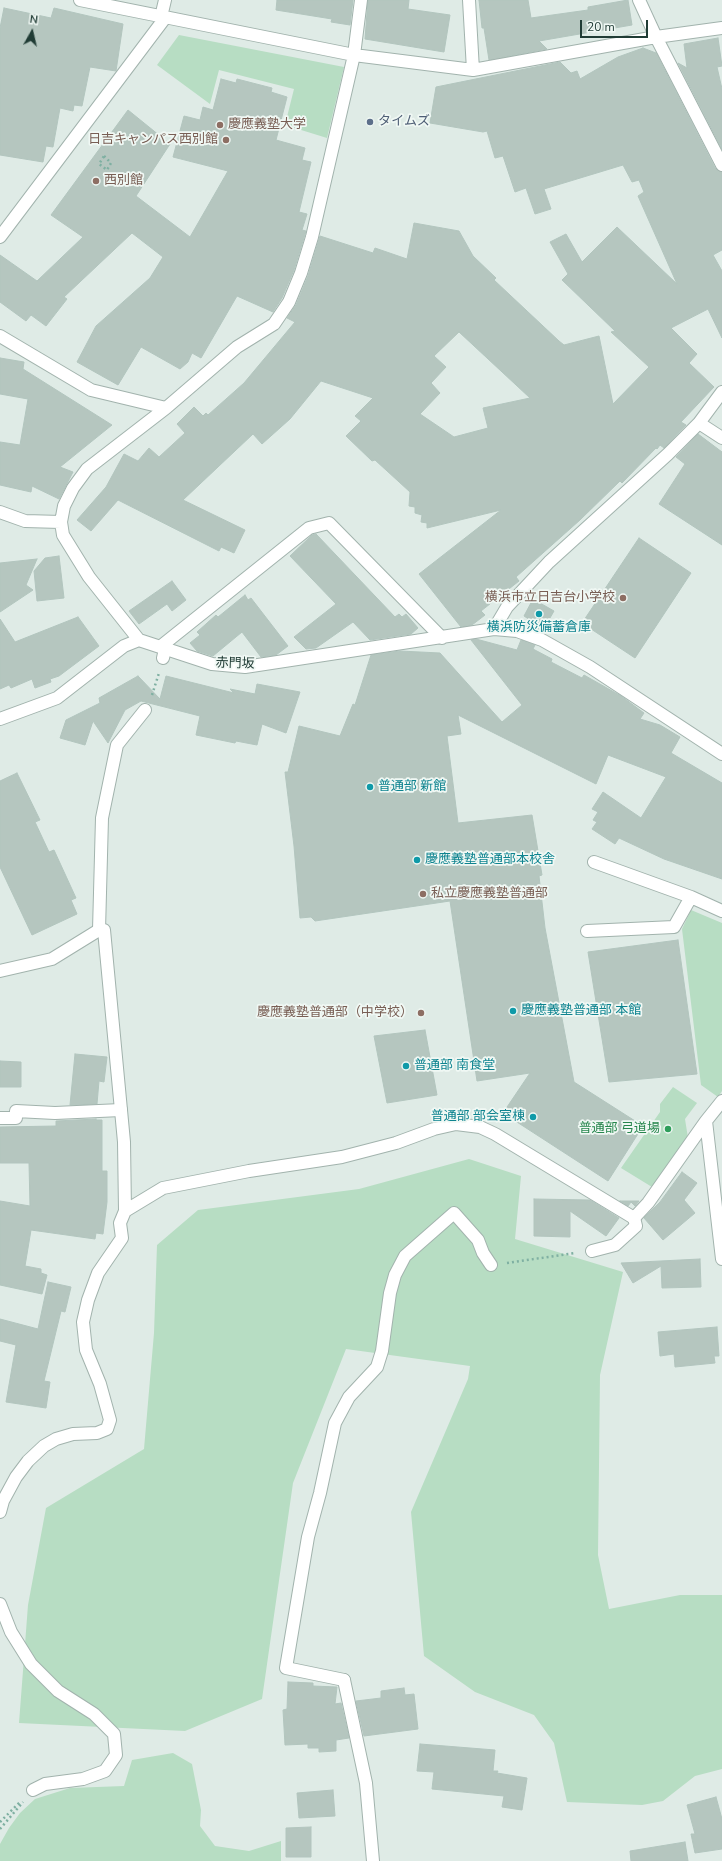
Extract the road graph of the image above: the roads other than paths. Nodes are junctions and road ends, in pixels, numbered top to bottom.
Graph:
1 (80, 0) edge
2 (165, 0) edge
3 (361, 0) edge
4 (469, 0) edge
5 (640, 0) edge
6 (163, 18) junction
7 (722, 28) edge
8 (656, 38) junction
9 (354, 55) junction
10 (473, 70) junction
11 (722, 165) edge
12 (0, 237) edge
13 (0, 336) edge
14 (722, 392) edge
15 (166, 408) junction
16 (699, 423) junction
17 (722, 438) edge
18 (0, 512) edge
19 (61, 522) junction
20 (494, 629) junction
21 (442, 638) junction
22 (139, 640) junction
23 (162, 652) junction
24 (145, 710) road end
25 (0, 719) edge
26 (722, 754) edge
27 (594, 862) dead end
28 (691, 897) junction
29 (722, 911) edge
30 (99, 930) junction
31 (587, 932) dead end
32 (0, 971) edge
33 (722, 1100) edge
34 (121, 1110) junction
35 (0, 1118) edge
36 (706, 1121) junction
37 (125, 1211) junction
38 (634, 1218) junction
39 (592, 1251) road end
40 (722, 1259) edge
41 (491, 1265) road end
42 (0, 1512) edge
43 (0, 1604) edge
44 (33, 1790) road end
45 (373, 1861) edge

1 - 6 street
2 - 6 street
3 - 9 street
4 - 10 street
5 - 8 street
6 - 9 street
6 - 12 street
7 - 8 street
8 - 10 street
8 - 11 street
9 - 10 street
9 - 15 street
13 - 15 street
14 - 16 street
15 - 19 street
16 - 17 street
16 - 20 street
18 - 19 street
19 - 22 street
20 - 21 street, 赤門坂
20 - 26 street, 赤門坂
21 - 23 street, 赤門坂
21 - 23 street
22 - 23 street, 赤門坂
22 - 25 street
24 - 30 street
27 - 28 street
28 - 29 street
28 - 31 street
30 - 32 street
30 - 34 street
33 - 36 street
34 - 35 street
34 - 37 street
36 - 38 street
36 - 40 street
37 - 38 street
37 - 42 street
38 - 39 street
41 - 45 street
43 - 44 street

